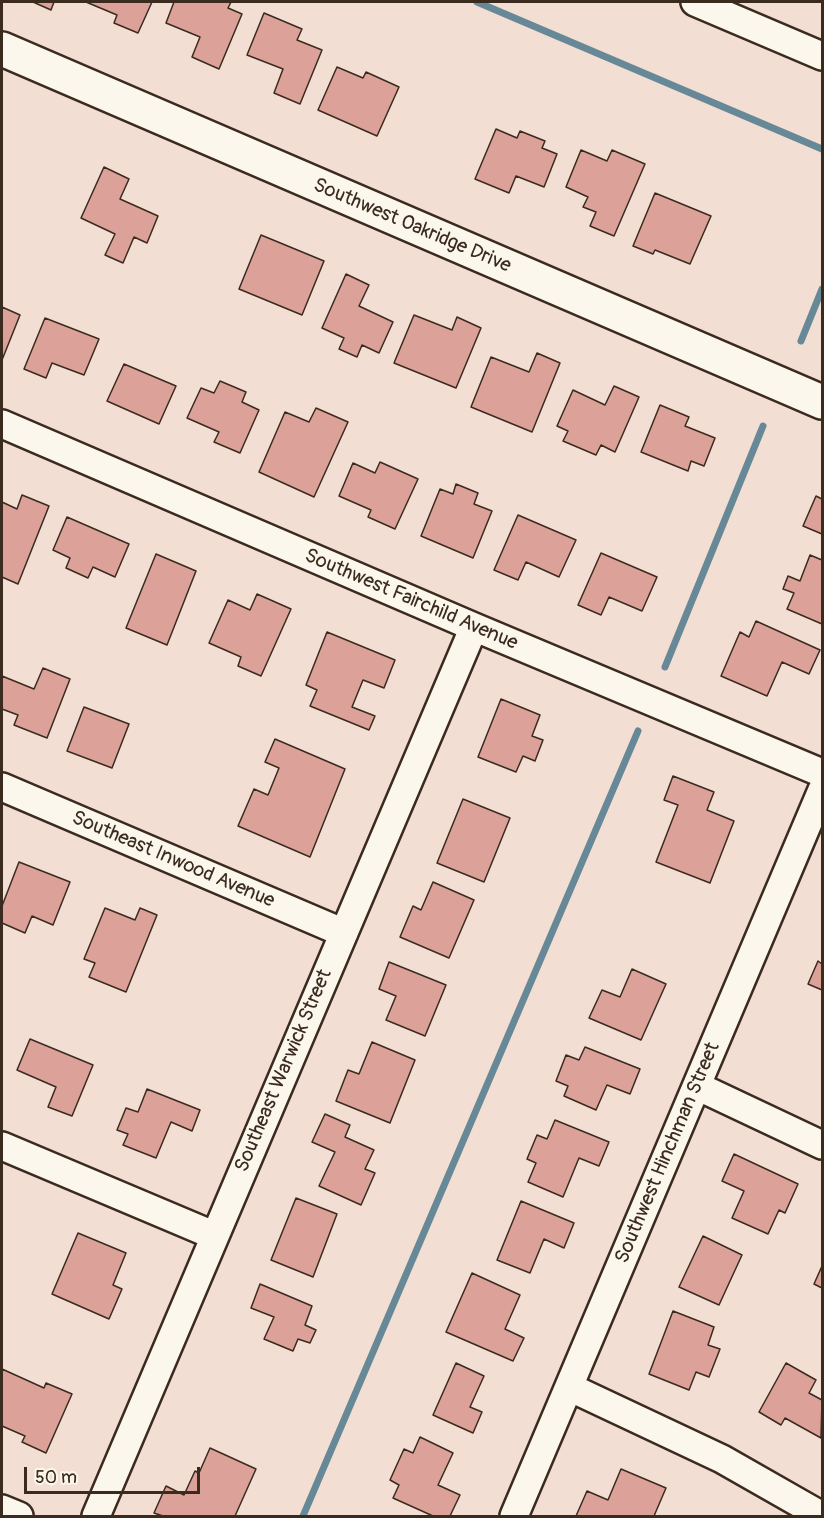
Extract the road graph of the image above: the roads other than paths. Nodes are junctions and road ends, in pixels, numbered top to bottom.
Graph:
1 (695, 2) edge
2 (2, 50) edge
3 (822, 56) edge
4 (822, 402) edge
5 (2, 424) edge
6 (474, 627) junction
7 (822, 772) edge
8 (2, 787) edge
9 (822, 790) edge
10 (344, 933) junction
11 (697, 1086) junction
12 (822, 1145) edge
13 (2, 1146) edge
14 (213, 1235) junction
15 (569, 1387) junction
16 (2, 1509) edge
17 (20, 1516) edge
18 (96, 1516) edge
19 (514, 1516) edge
20 (822, 1516) edge

1 - 3 street
2 - 4 street, Southwest Oakridge Drive
5 - 6 street, Southwest Fairchild Avenue
6 - 7 street, Southwest Fairchild Avenue
6 - 10 street, Southeast Warwick Street
8 - 10 street, Southeast Inwood Avenue
9 - 11 street, Southwest Hinchman Street
10 - 14 street, Southeast Warwick Street
11 - 12 street
11 - 15 street, Southwest Hinchman Street
13 - 14 street
14 - 18 street, Southeast Warwick Street
15 - 19 street, Southwest Hinchman Street
15 - 20 street
16 - 17 street

